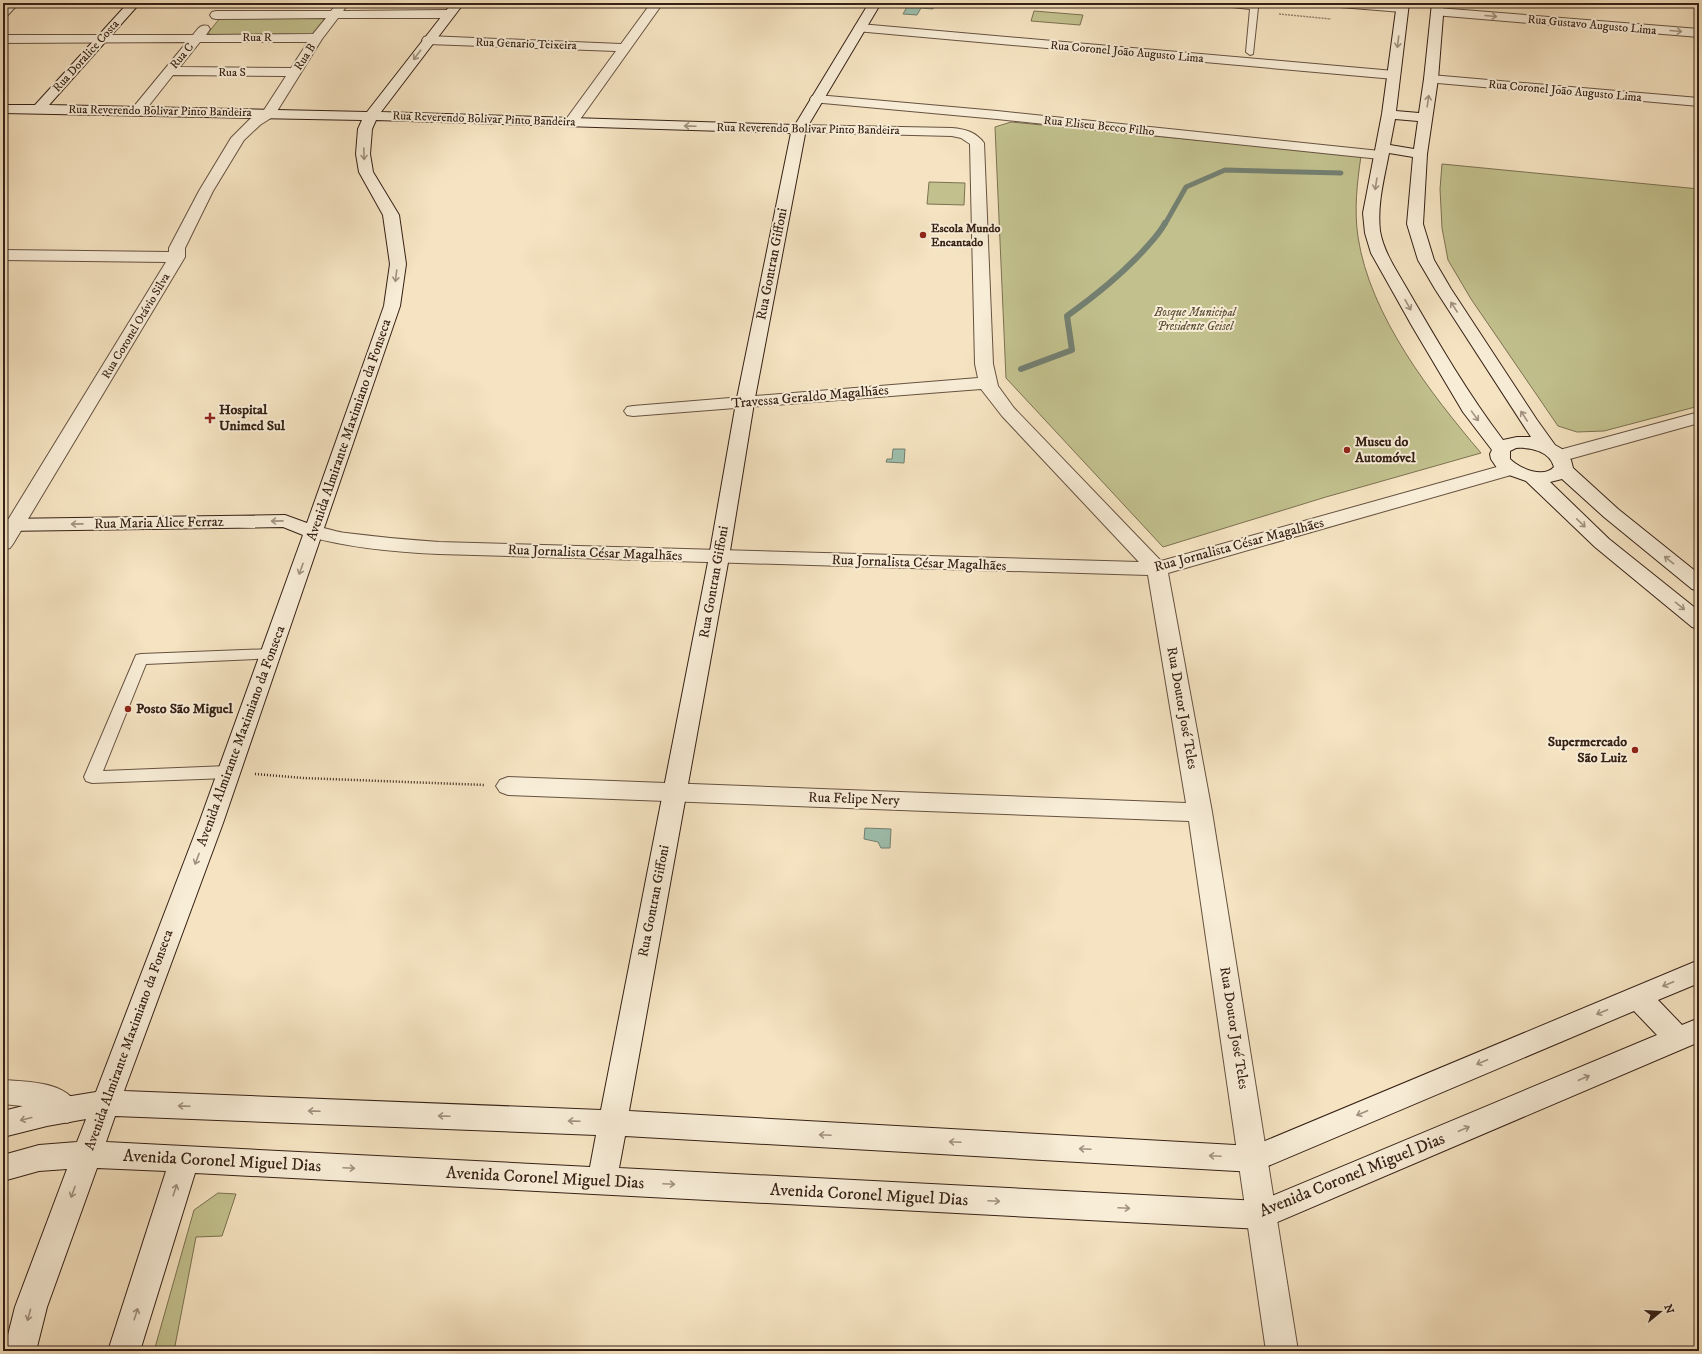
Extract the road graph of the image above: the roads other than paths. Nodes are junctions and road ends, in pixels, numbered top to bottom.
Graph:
1 (13, 3) edge
2 (134, 3) edge
3 (225, 3) edge
4 (343, 3) edge
5 (458, 3) edge
6 (657, 3) edge
7 (876, 3) edge
8 (1214, 3) edge
9 (1340, 3) edge
10 (1402, 6) edge
11 (1438, 8) edge
12 (3, 13) edge
13 (448, 14) junction
14 (216, 15) junction
15 (334, 15) junction
16 (860, 28) junction
17 (1699, 33) edge
18 (103, 37) junction
19 (198, 37) junction
20 (317, 38) junction
21 (3, 39) edge
22 (428, 40) junction
23 (624, 48) junction
24 (1250, 52) dead end
25 (169, 72) junction
26 (295, 72) junction
27 (1394, 75) junction
28 (1431, 79) junction
29 (1696, 98) edge
30 (817, 99) junction
31 (3, 109) edge
32 (38, 110) junction
33 (138, 110) junction
34 (269, 113) junction
35 (1389, 114) junction
36 (997, 115) junction
37 (371, 116) junction
38 (1425, 118) junction
39 (571, 122) junction
40 (799, 129) junction
41 (965, 134) junction
42 (1381, 151) junction
43 (1420, 154) junction
44 (3, 255) edge
45 (177, 257) junction
46 (986, 383) junction
47 (745, 403) junction
48 (633, 411) dead end
49 (1699, 417) edge
50 (1501, 450) junction
51 (1556, 457) junction
52 (1511, 469) junction
53 (1533, 477) junction
54 (9, 525) edge
55 (314, 532) junction
56 (3, 544) edge
57 (719, 557) junction
58 (1157, 569) junction
59 (1699, 584) edge
60 (1699, 622) edge
61 (271, 654) junction
62 (228, 772) junction
63 (508, 786) road end
64 (674, 793) junction
65 (1200, 812) junction
66 (1699, 971) edge
67 (1638, 997) junction
68 (1688, 1034) edge
69 (3, 1092) edge
70 (105, 1103) junction
71 (67, 1110) junction
72 (612, 1123) junction
73 (3, 1124) edge
74 (87, 1154) junction
75 (185, 1159) junction
76 (1254, 1159) junction
77 (3, 1168) edge
78 (602, 1181) junction
79 (1261, 1215) junction
80 (20, 1351) edge
81 (124, 1351) edge
82 (1282, 1351) edge

1 - 12 street
2 - 18 street, Rua Doralice Costa
3 - 14 street, Rua C
4 - 15 street, Rua B
5 - 13 street, Avenida Almirante Maximiano da Fonseca
6 - 23 street
7 - 16 street, Rua Gontran Giffoni
8 - 24 lane
9 - 10 street
10 -> 27 street
11 -> 17 street, Rua Gustavo Augusto Lima
11 - 28 street
13 - 15 street
13 - 22 street, Avenida Almirante Maximiano da Fonseca
14 - 15 street
14 - 19 street, Rua C
15 - 20 street, Rua B
16 - 27 street, Rua Coronel João Augusto Lima
16 - 30 street, Rua Gontran Giffoni
18 - 19 street, Rua R
18 - 21 street, Rua R
18 - 32 street, Rua Doralice Costa
19 - 20 street, Rua R
19 - 25 street, Rua C
20 - 26 street, Rua B
22 - 23 street, Rua Genario Teixeira
22 -> 37 street, Avenida Almirante Maximiano da Fonseca
23 - 39 street
25 - 26 street, Rua S
25 - 33 street, Rua C
26 - 34 street, Rua B
27 - 35 street
28 - 29 street, Rua Coronel João Augusto Lima
38 -> 28 street
30 - 36 street, Rua Eliseu Becco Filho
30 - 40 street, Rua Gontran Giffoni
31 - 32 street, Rua Reverendo Bolivar Pinto Bandeira
32 - 33 street, Rua Reverendo Bolivar Pinto Bandeira
33 - 34 street, Rua Reverendo Bolivar Pinto Bandeira
34 - 37 street, Rua Reverendo Bolivar Pinto Bandeira
34 - 45 street, Rua Coronel Otávio Silva
35 - 38 street
35 - 42 street
36 - 41 street
36 - 42 street, Rua Eliseu Becco Filho
37 - 39 street, Rua Reverendo Bolivar Pinto Bandeira
37 -> 55 street, Avenida Almirante Maximiano da Fonseca
38 - 43 street
40 -> 39 street, Rua Reverendo Bolivar Pinto Bandeira
40 - 41 street, Rua Reverendo Bolivar Pinto Bandeira
40 - 47 street, Rua Gontran Giffoni
41 - 46 street
42 - 43 street, Rua Eliseu Becco Filho
42 -> 50 street
51 -> 43 street
44 - 45 street
45 - 54 street, Rua Coronel Otávio Silva
46 - 47 street, Travessa Geraldo Magalhães
46 - 58 street
47 - 48 street, Travessa Geraldo Magalhães
47 - 57 street, Rua Gontran Giffoni
49 - 51 street
50 - 51 street
50 - 52 street
51 - 53 street
59 -> 51 street
52 - 53 street
52 - 58 street, Rua Jornalista César Magalhães
53 -> 60 street
55 -> 54 street, Rua Maria Alice Ferraz
54 - 56 street, Rua Coronel Otávio Silva
55 - 57 street, Rua Jornalista César Magalhães
55 -> 61 street, Avenida Almirante Maximiano da Fonseca
57 - 58 street, Rua Jornalista César Magalhães
57 - 64 street, Rua Gontran Giffoni
58 - 65 street, Rua Doutor José Teles
61 - 62 street, Avenida Almirante Maximiano da Fonseca
61 - 62 lane
62 -> 70 street, Avenida Almirante Maximiano da Fonseca
63 - 64 street, Rua Felipe Nery
64 - 65 street, Rua Felipe Nery
64 - 72 street, Rua Gontran Giffoni
65 - 76 street, Rua Doutor José Teles
66 -> 67 street
67 - 68 street
67 -> 76 street
79 -> 68 street, Avenida Coronel Miguel Dias
69 - 71 street
70 - 71 street
72 -> 70 street
70 - 74 street, Avenida Almirante Maximiano da Fonseca
71 -> 73 street
76 -> 72 street
72 - 78 street, Rua Gontran Giffoni
74 - 75 street, Avenida Coronel Miguel Dias
74 - 77 street, Avenida Coronel Miguel Dias
74 -> 80 street, Avenida Almirante Maximiano da Fonseca
75 -> 78 street, Avenida Coronel Miguel Dias
81 -> 75 street
76 - 79 street, Rua Doutor José Teles
78 -> 79 street, Avenida Coronel Miguel Dias
79 - 82 street, Rua Doutor José Teles

